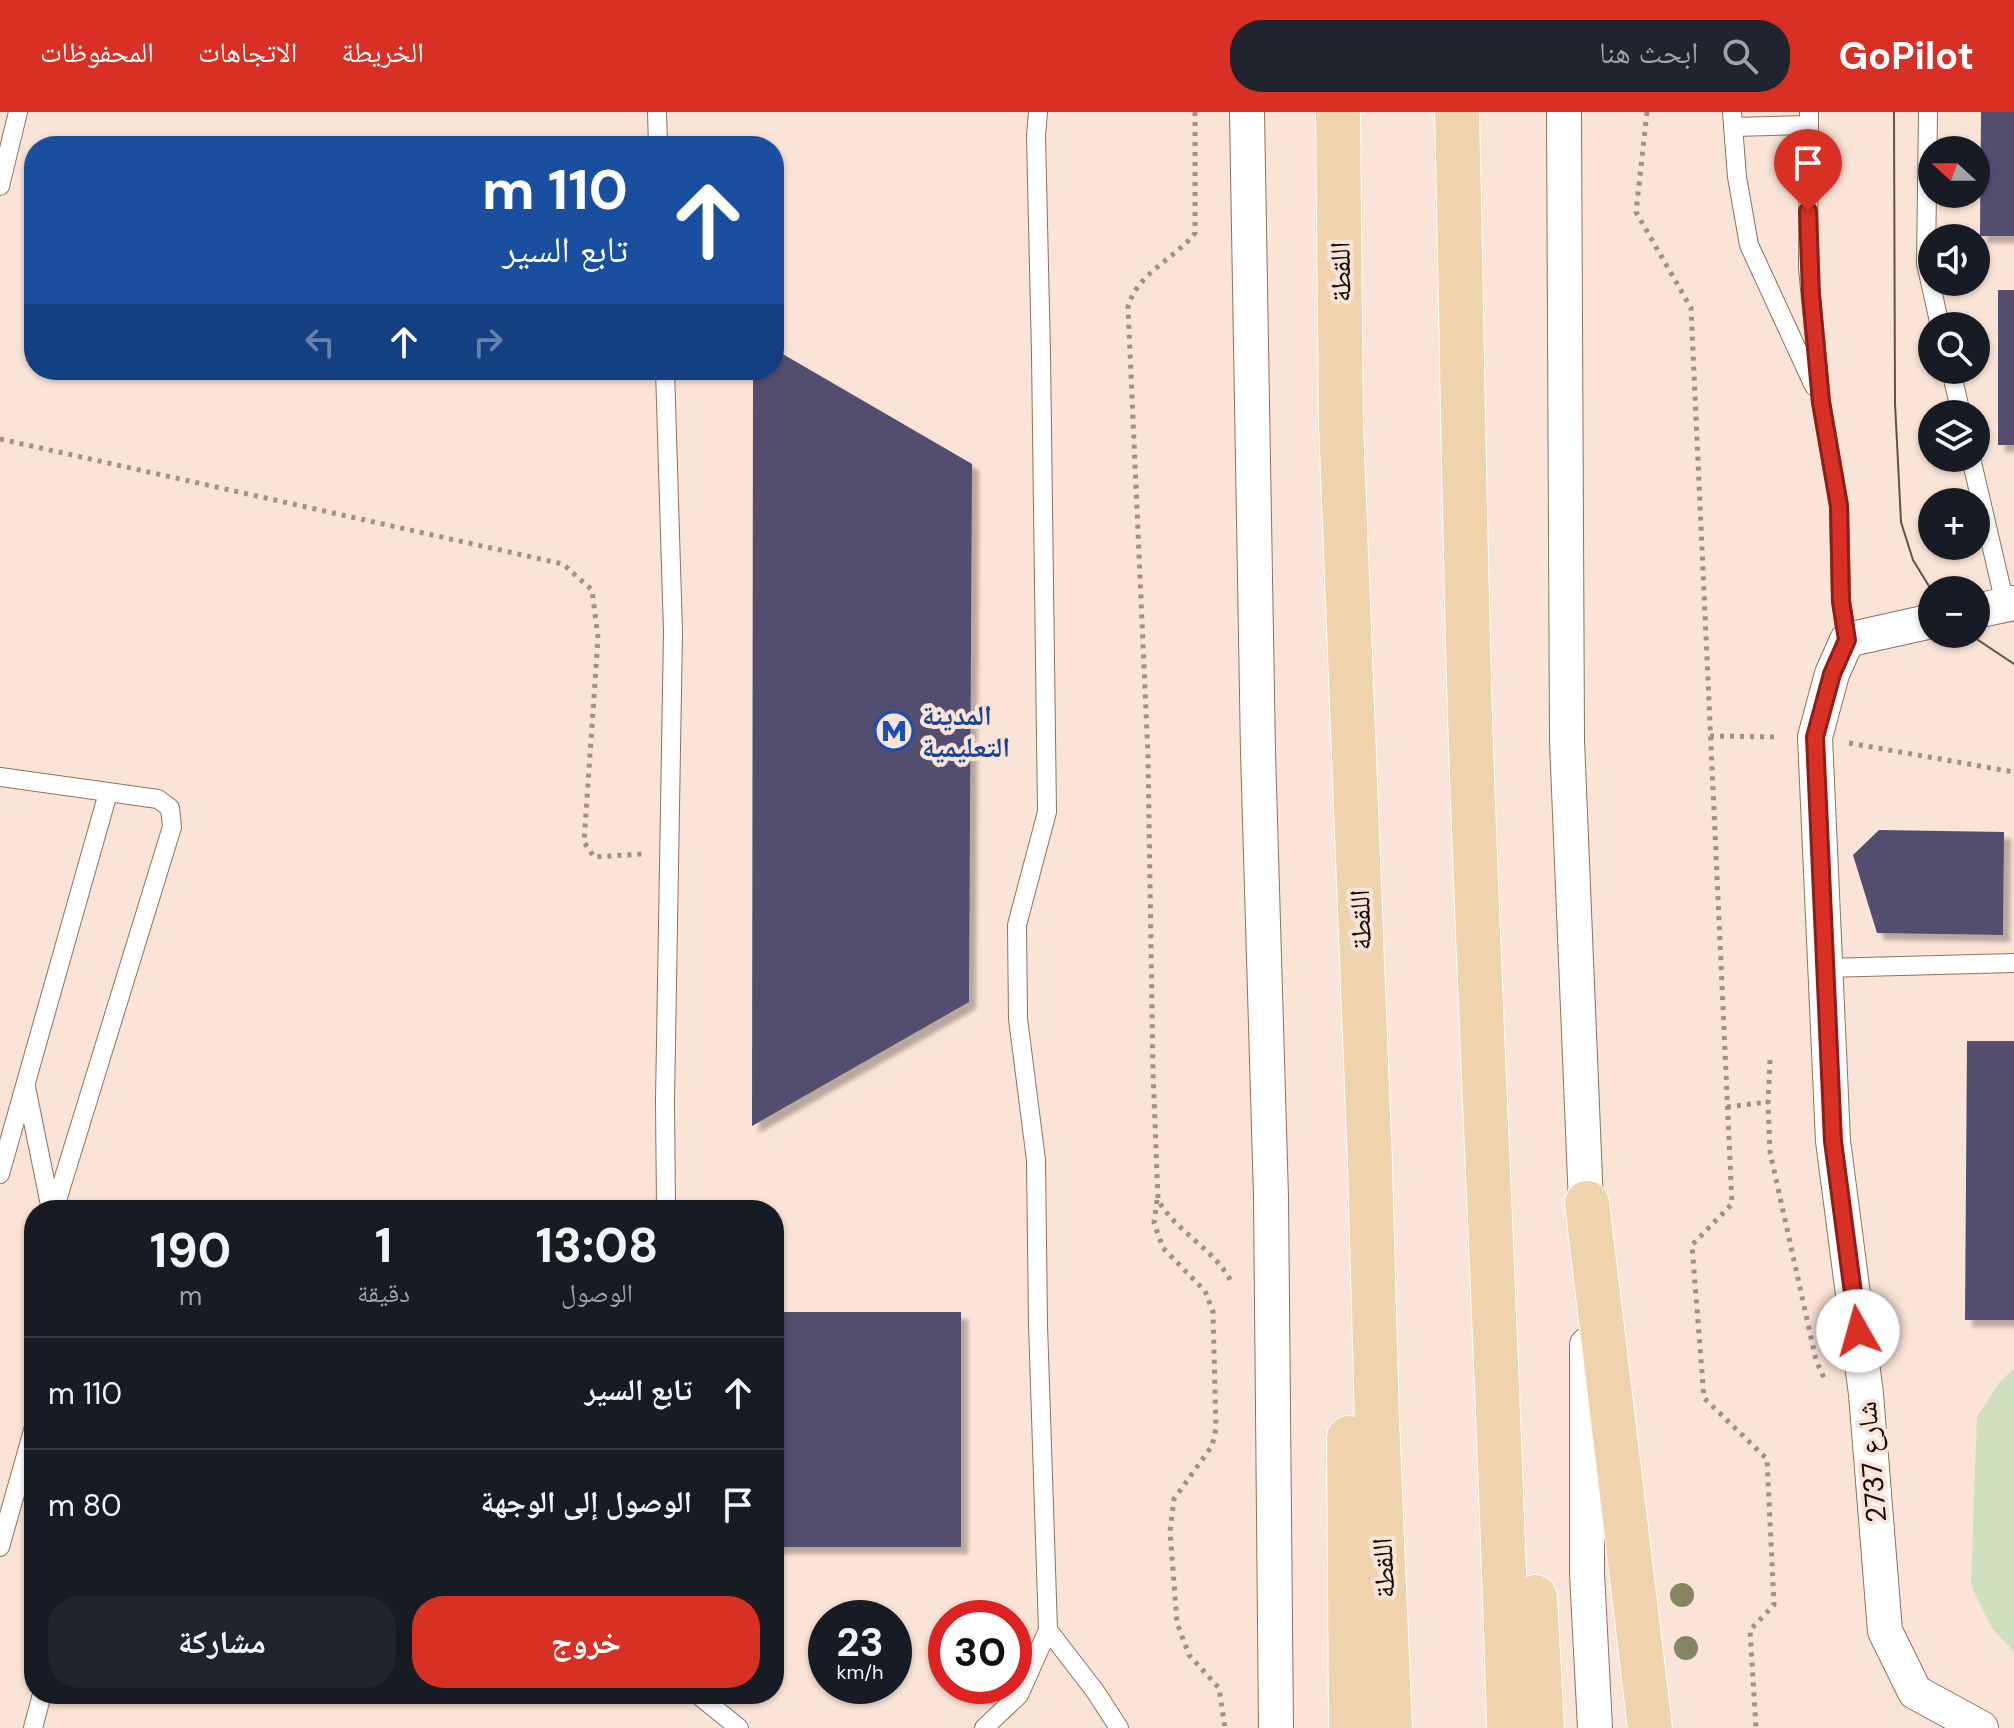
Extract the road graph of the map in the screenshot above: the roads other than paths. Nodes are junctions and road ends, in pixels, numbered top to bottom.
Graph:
1 (18, 112) edge
2 (657, 112) edge
3 (1038, 112) edge
4 (1247, 112) edge
5 (1338, 112) edge
6 (1564, 112) edge
7 (1928, 112) edge
8 (1457, 113) edge
9 (1808, 119) edge
10 (1732, 120) edge
11 (658, 136) edge
12 (0, 186) edge
13 (1937, 312) edge
14 (665, 380) edge
15 (1821, 402) junction
16 (1974, 472) edge
17 (1998, 606) edge
18 (1918, 624) edge
19 (1847, 640) junction
20 (0, 777) edge
21 (108, 793) junction
22 (2014, 963) edge
23 (1825, 968) junction
24 (26, 1084) junction
25 (1486, 1154) junction
26 (1370, 1165) junction
27 (0, 1174) edge
28 (51, 1200) edge
29 (56, 1200) edge
30 (666, 1200) edge
31 (1587, 1203) junction
32 (24, 1462) edge
33 (0, 1547) edge
34 (1048, 1630) junction
35 (39, 1704) edge
36 (709, 1704) edge
37 (33, 1728) edge
38 (739, 1728) edge
39 (984, 1728) edge
40 (1119, 1728) edge
41 (1276, 1728) edge
42 (1351, 1728) edge
43 (1390, 1728) edge
44 (1509, 1728) edge
45 (1542, 1728) edge
46 (1595, 1728) edge
47 (1650, 1728) edge
48 (1981, 1728) edge

1 - 12 lane
2 - 11 lane
3 - 34 lane
4 - 41 street
5 - 26 main road, اللقطة
6 - 31 street
7 - 13 lane
8 - 25 main road
9 - 10 lane
9 - 15 lane
10 - 15 lane
14 - 30 lane
15 - 19 lane
16 - 17 lane
18 - 19 street
19 - 23 street, شارع 2737
20 - 21 lane
21 - 24 lane
21 - 29 lane
22 - 23 lane
23 - 48 street, شارع 2737
24 - 27 lane
24 - 28 lane
25 - 44 main road
25 - 45 main road
26 - 42 main road
26 - 43 main road, اللقطة
31 - 46 street
31 - 47 main road
32 - 33 lane
34 - 39 lane
34 - 40 lane
35 - 37 lane
36 - 38 lane

